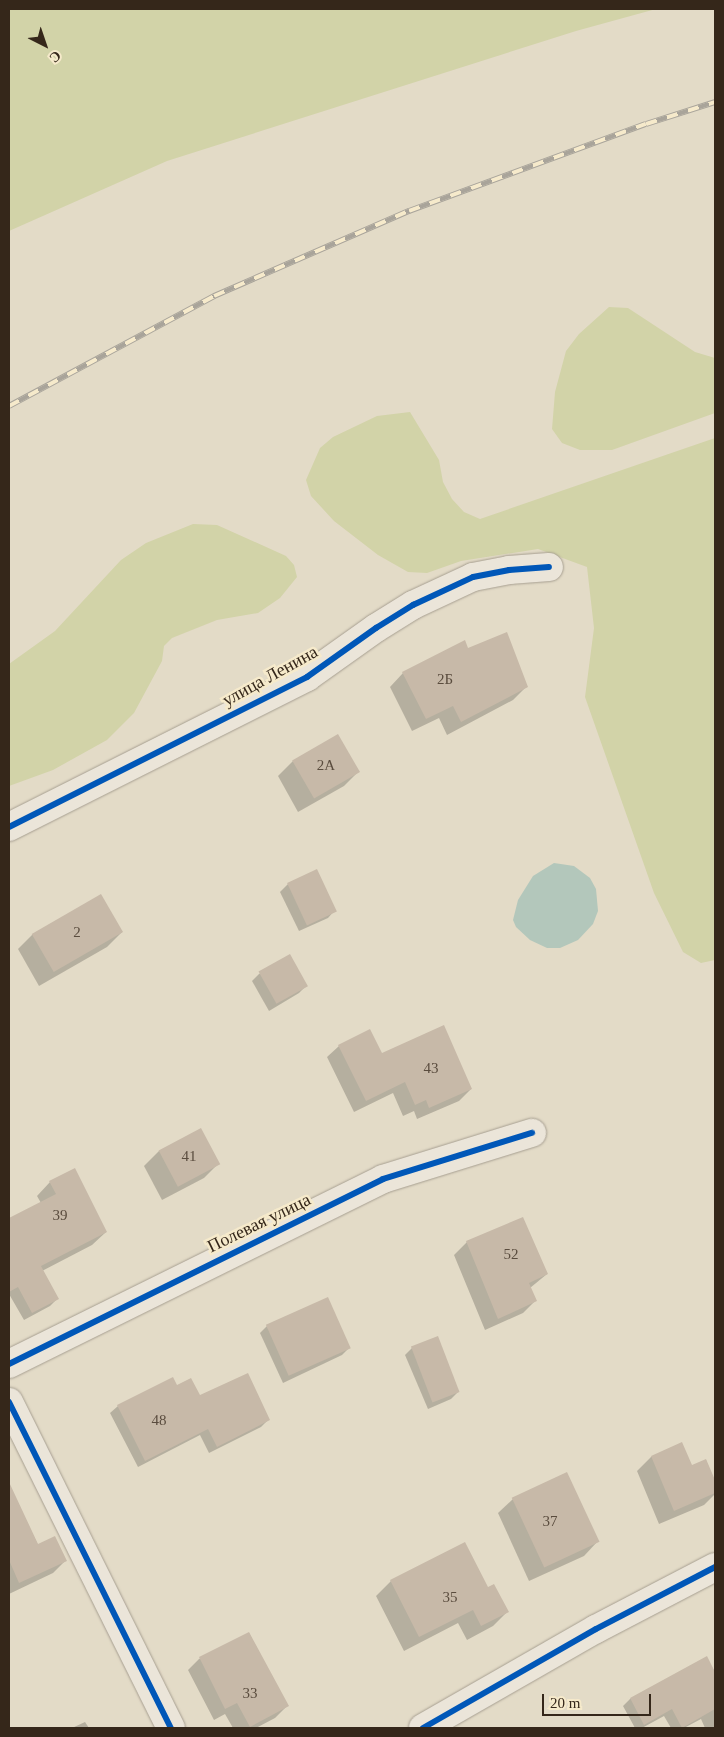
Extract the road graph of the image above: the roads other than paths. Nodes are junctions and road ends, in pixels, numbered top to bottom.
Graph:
1 (549, 567) dead end
2 (9, 827) edge
3 (532, 1133) dead end
4 (9, 1364) edge
5 (9, 1402) edge
6 (715, 1567) edge
7 (171, 1728) edge
8 (423, 1728) edge

1 - 2 street, улица Ленина
3 - 4 street, Полевая улица
5 - 7 street
6 - 8 street

